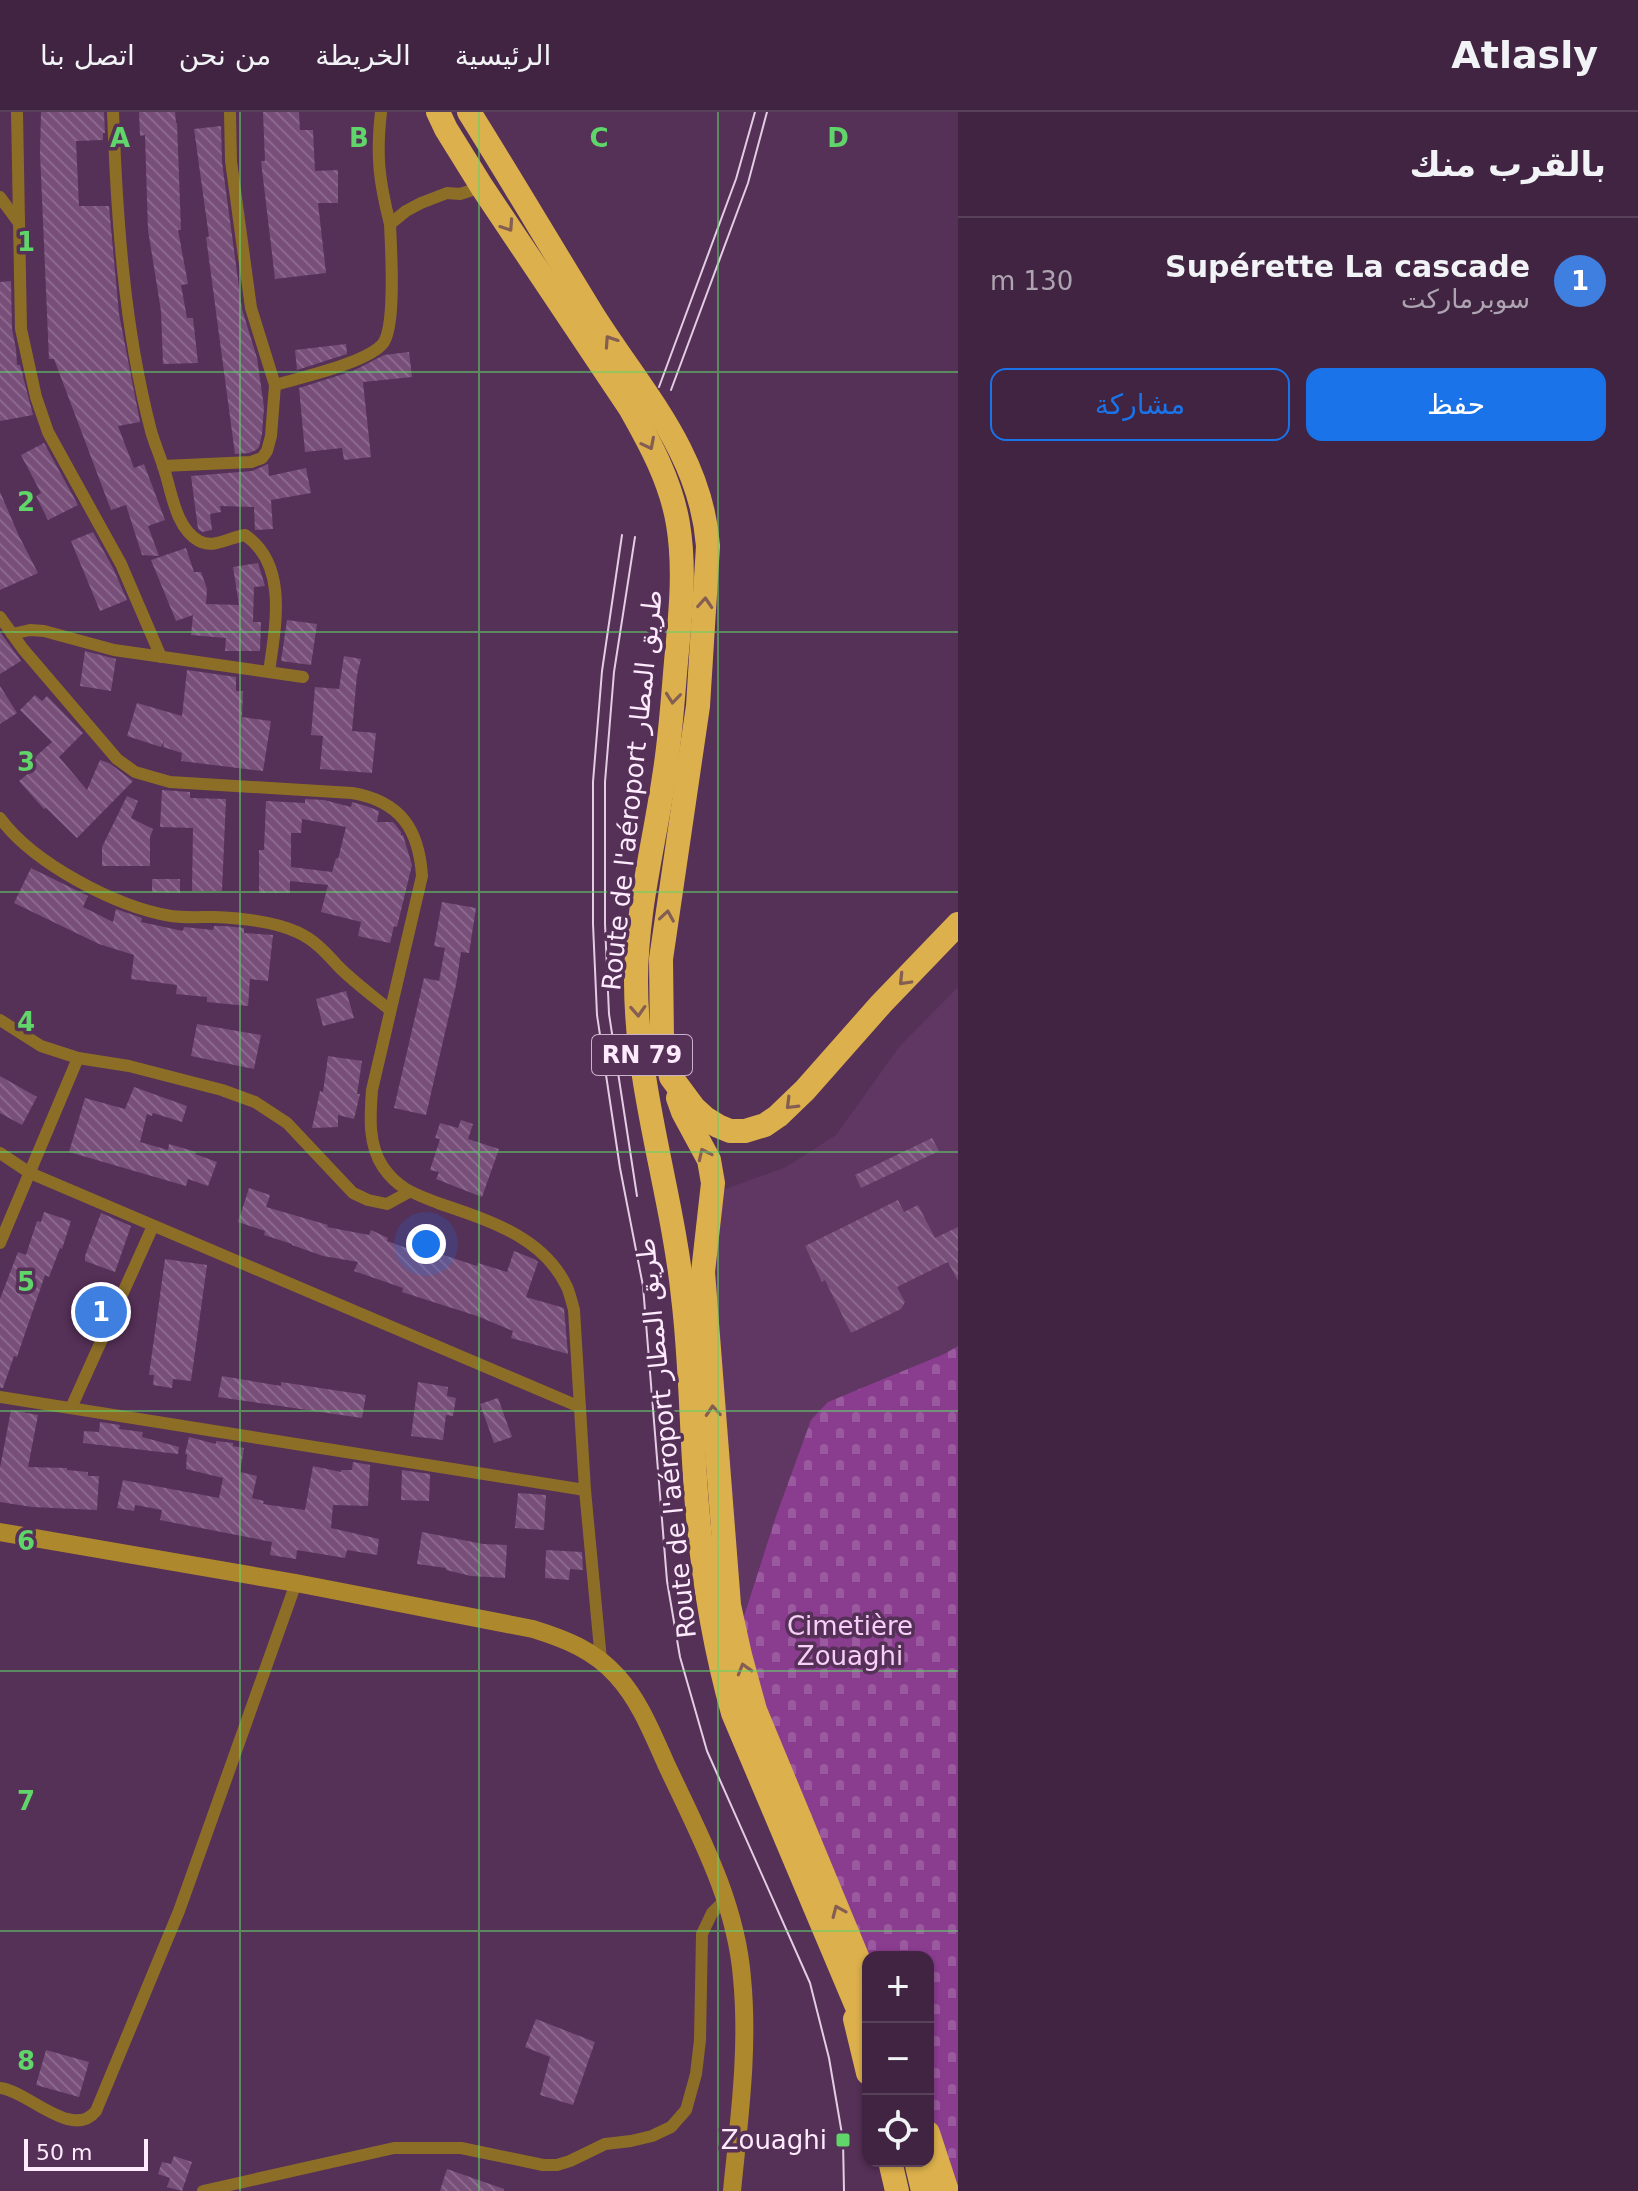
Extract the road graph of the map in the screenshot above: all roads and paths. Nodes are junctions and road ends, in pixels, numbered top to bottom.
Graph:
1 (17, 112) edge
2 (113, 112) edge
3 (230, 112) edge
4 (381, 112) edge
5 (438, 112) edge
6 (469, 112) edge
7 (482, 187) junction
8 (0, 197) edge
9 (19, 223) junction
10 (390, 224) junction
11 (275, 385) junction
12 (163, 466) junction
13 (0, 617) edge
14 (12, 634) junction
15 (161, 657) junction
16 (269, 672) junction
17 (303, 677) dead end
18 (0, 818) edge
19 (958, 924) edge
20 (390, 1010) junction
21 (0, 1020) edge
22 (78, 1058) junction
23 (671, 1077) junction
24 (0, 1153) edge
25 (30, 1173) junction
26 (409, 1192) junction
27 (153, 1226) junction
28 (0, 1243) edge
29 (0, 1397) edge
30 (580, 1407) junction
31 (71, 1408) junction
32 (585, 1490) junction
33 (0, 1532) edge
34 (296, 1583) junction
35 (601, 1660) junction
36 (725, 1900) junction
37 (862, 1969) edge
38 (843, 1974) junction
39 (864, 2023) edge
40 (862, 2049) edge
41 (0, 2088) edge
42 (934, 2151) edge
43 (891, 2167) edge
44 (917, 2167) edge
45 (203, 2191) edge
46 (732, 2191) edge
47 (897, 2191) edge
48 (923, 2191) edge
49 (947, 2191) edge

1 - 9 street
2 - 12 street
3 - 11 street
4 - 10 street
5 - 7 highway, Route de l'aéroport طريق المطار / RN 79
23 -> 6 highway, Route de l'aéroport طريق المطار / RN 79
7 - 10 street
7 -> 38 highway, Route de l'aéroport طريق المطار / RN 79
8 - 9 street
9 - 15 street
10 - 11 street
11 - 12 street
12 - 16 street
13 - 14 street
14 - 15 street
14 - 20 street
15 - 16 street
16 - 17 street
18 - 20 street
19 -> 23 highway, Route de l'aéroport طريق المطار / RN 79
20 - 26 street
21 - 22 street
22 - 25 street
22 - 26 street
37 -> 23 highway
24 - 25 street
25 - 27 street
25 - 28 street
26 - 30 street
27 - 30 street
27 - 31 street
29 - 31 street
30 - 32 street
31 - 32 street
32 - 35 street
33 - 34 street
34 - 35 street
34 - 41 street
35 - 36 street
36 - 45 street
36 - 46 street
38 - 39 highway, Route de l'aéroport طريق المطار / RN 79
38 - 40 highway, RN 79
42 - 49 highway
43 - 47 highway
44 - 48 highway

